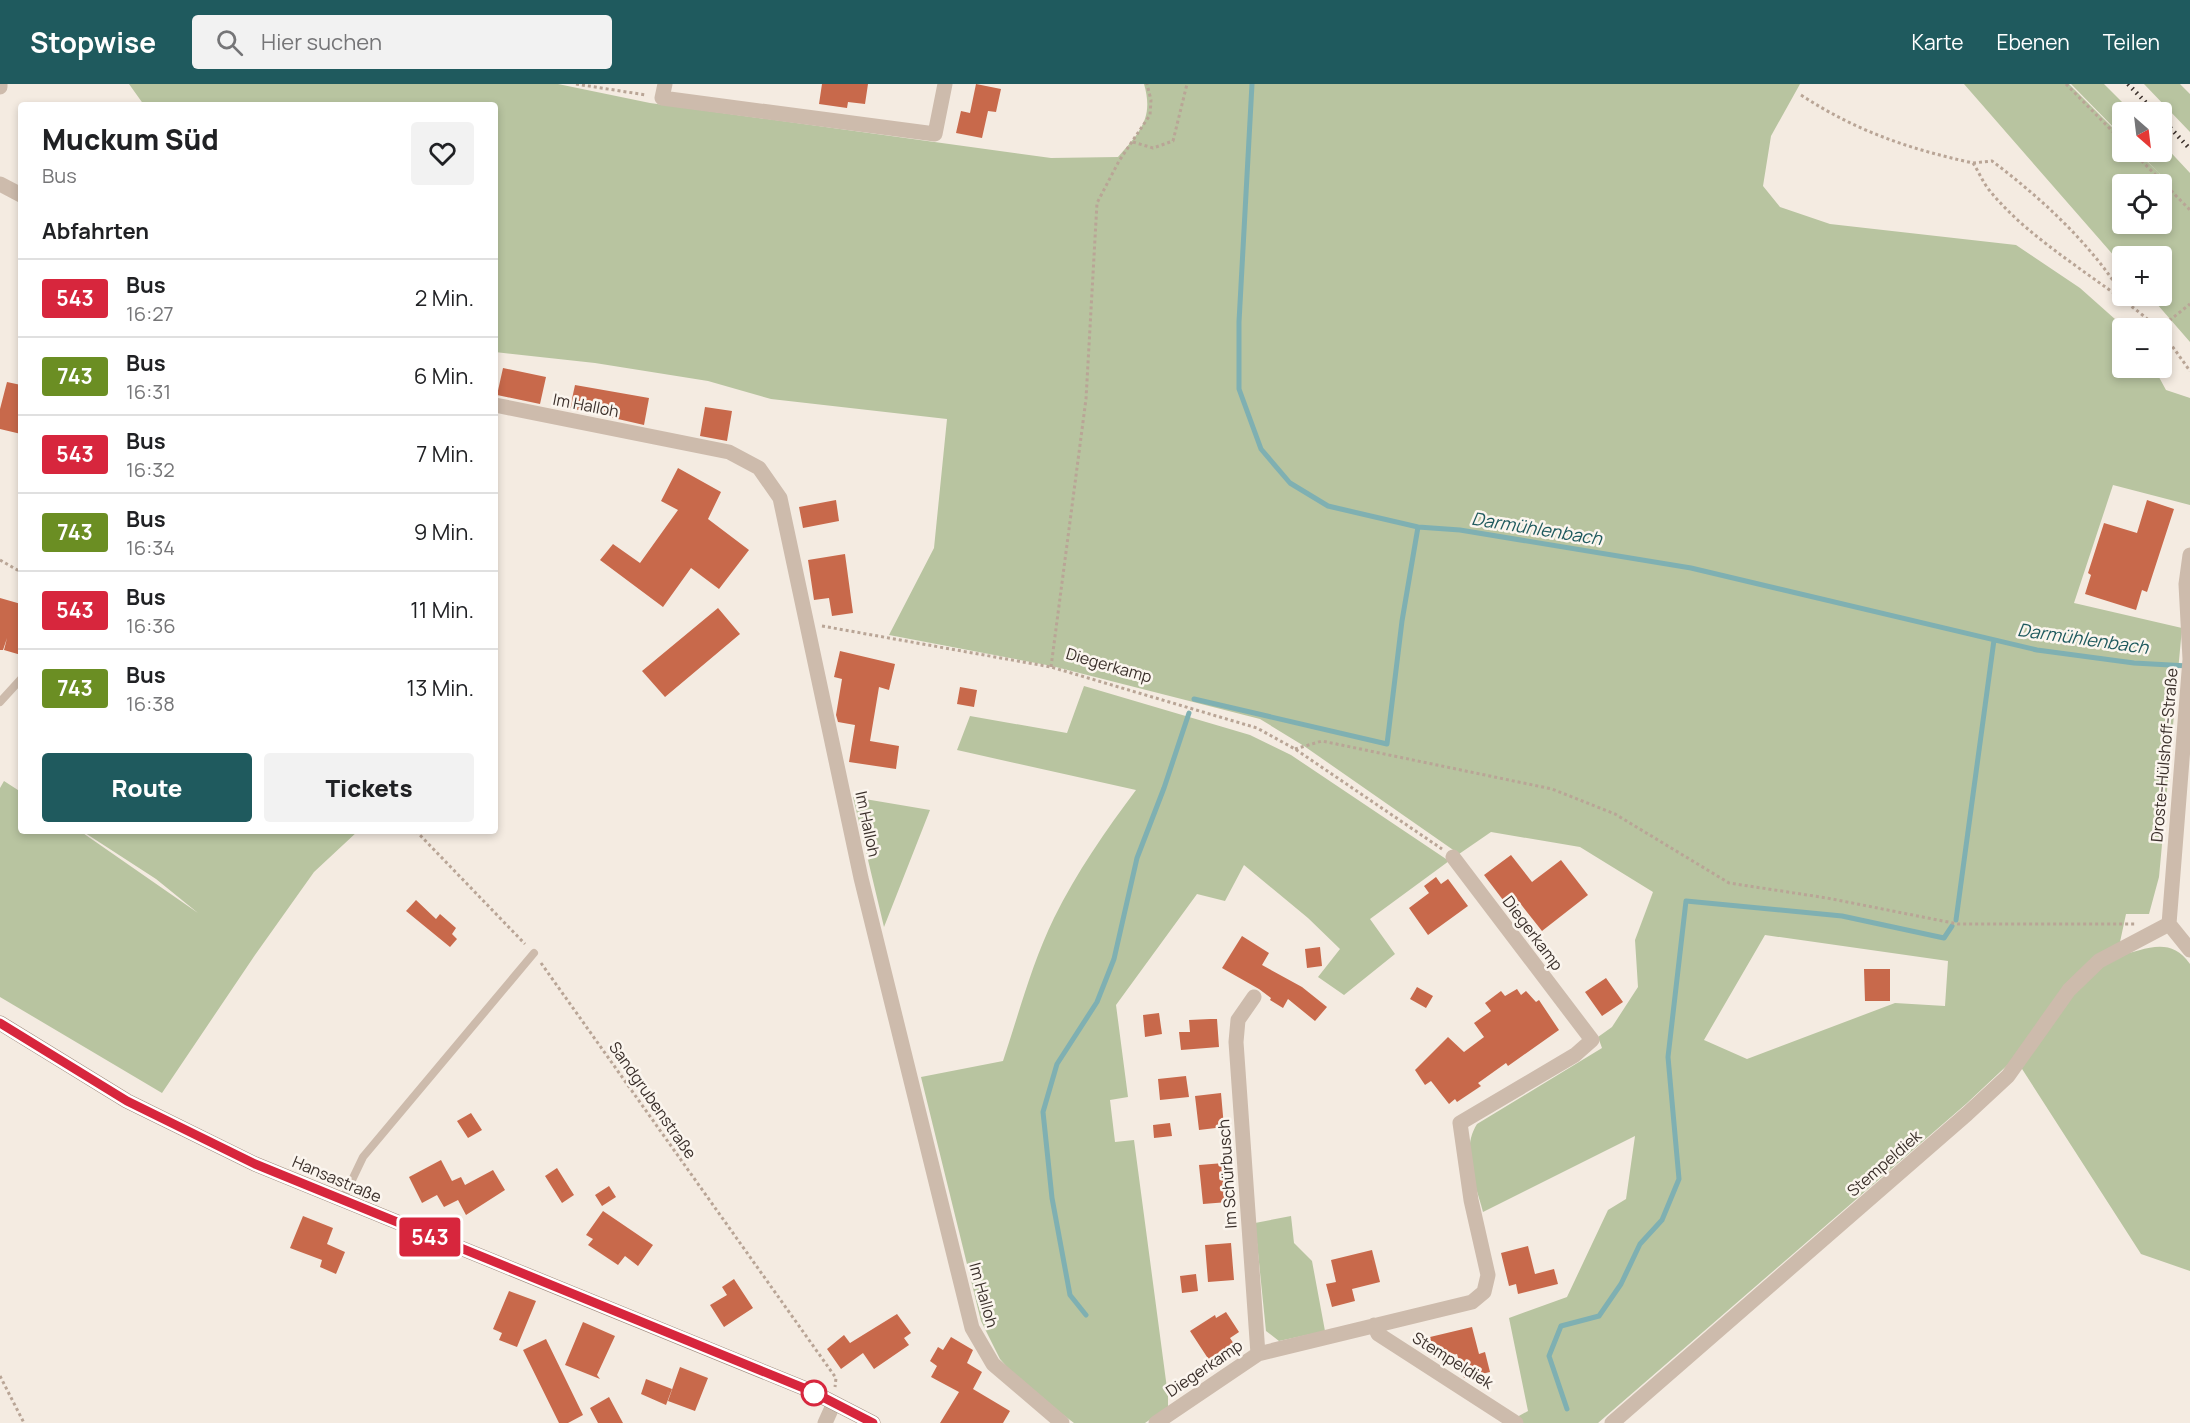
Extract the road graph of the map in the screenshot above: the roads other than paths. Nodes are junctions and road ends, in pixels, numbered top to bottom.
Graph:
1 (945, 84) edge
2 (664, 91) edge
3 (0, 184) edge
4 (18, 193) edge
5 (498, 406) edge
6 (2190, 555) edge
7 (2190, 659) edge
8 (18, 683) edge
9 (0, 702) edge
10 (1453, 857) road end
11 (2169, 924) junction
12 (2190, 950) edge
13 (534, 953) road end
14 (1254, 997) dead end
15 (0, 1023) edge
16 (342, 1201) junction
17 (1374, 1325) junction
18 (1257, 1354) junction
19 (834, 1403) junction
20 (825, 1423) edge
21 (873, 1423) edge
22 (1062, 1423) edge
23 (1156, 1423) edge
24 (1516, 1423) edge
25 (1612, 1423) edge

1 - 2 street
3 - 4 street
5 - 22 street, Im Halloh
6 - 7 street, Droste-Hülshoff-Straße
7 - 11 street, Droste-Hülshoff-Straße
8 - 9 lane
10 - 17 street, Diegerkamp
11 - 12 street
11 - 25 street, Stempeldiek
13 - 16 lane
14 - 18 street, Im Schürbusch
15 - 16 main road, Hansastraße
16 - 19 main road, Hansastraße
17 - 18 street, Diegerkamp
17 - 24 street, Stempeldiek
18 - 23 street, Diegerkamp
19 - 20 street
19 - 21 main road, Hansastraße

